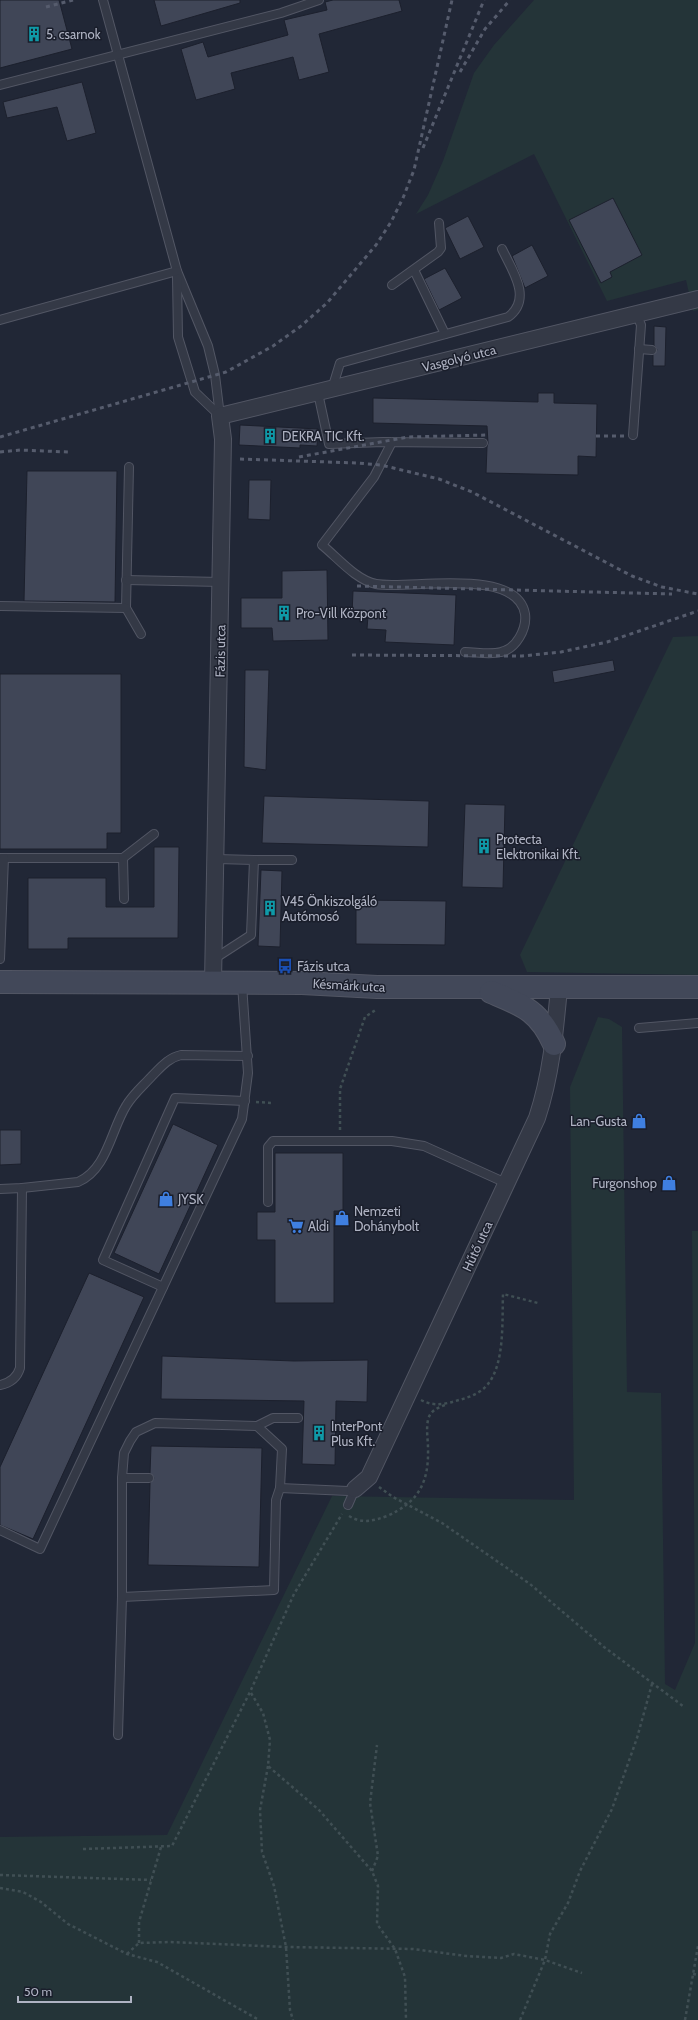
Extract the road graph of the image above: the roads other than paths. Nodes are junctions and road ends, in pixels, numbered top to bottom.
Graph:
1 (103, 0) edge
2 (319, 0) edge
3 (118, 54) junction
4 (0, 85) edge
5 (439, 223) dead end
6 (502, 249) dead end
7 (414, 270) junction
8 (177, 271) junction
9 (392, 285) dead end
10 (698, 299) edge
11 (636, 313) junction
12 (0, 320) edge
13 (445, 334) junction
14 (639, 349) junction
15 (652, 350) dead end
16 (325, 392) junction
17 (220, 416) junction
18 (632, 435) dead end
19 (392, 442) junction
20 (483, 443) dead end
21 (129, 467) dead end
22 (126, 580) junction
23 (221, 582) junction
24 (0, 606) edge
25 (126, 608) junction
26 (141, 634) dead end
27 (465, 652) dead end
28 (154, 834) dead end
29 (2, 858) edge
30 (123, 858) junction
31 (217, 859) junction
32 (254, 860) junction
33 (292, 860) dead end
34 (1, 895) edge
35 (124, 899) dead end
36 (0, 959) edge
37 (214, 960) junction
38 (0, 982) edge
39 (213, 982) junction
40 (241, 983) junction
41 (698, 987) edge
42 (480, 988) junction
43 (559, 988) junction
44 (698, 1022) edge
45 (640, 1028) dead end
46 (554, 1044) junction
47 (248, 1056) junction
48 (245, 1101) junction
49 (506, 1183) junction
50 (22, 1188) junction
51 (0, 1189) edge
52 (268, 1202) dead end
53 (163, 1287) junction
54 (0, 1385) edge
55 (298, 1418) dead end
56 (258, 1426) junction
57 (122, 1478) junction
58 (149, 1478) dead end
59 (280, 1488) junction
60 (355, 1489) junction
61 (348, 1505) dead end
62 (0, 1530) edge
63 (122, 1597) junction
64 (118, 1736) dead end

1 - 3 lane
2 - 3 lane
3 - 4 lane
3 - 8 lane
5 - 7 lane
6 - 13 lane
7 - 9 lane
7 - 13 lane
8 - 12 lane
8 - 17 lane
8 - 17 lane
10 - 11 street, Vasgolyó utca
11 - 14 lane
11 - 16 street, Vasgolyó utca
13 - 16 lane
14 - 15 lane
14 - 18 lane
16 - 17 street, Vasgolyó utca
16 - 19 lane
17 - 23 street, Fázis utca
19 - 20 lane
19 - 27 lane
21 - 22 lane
22 - 23 lane
22 - 25 lane
23 - 31 street, Fázis utca
24 - 25 lane
25 - 26 lane
28 - 30 lane
29 - 30 lane
29 - 34 lane
30 - 35 lane
31 - 32 lane
31 - 37 street, Fázis utca
32 - 33 lane
32 - 37 lane
34 - 36 lane
37 - 39 street, Fázis utca
38 - 39 street, Késmárk utca
39 - 40 street, Késmárk utca
40 - 42 street, Késmárk utca
40 - 47 lane
41 - 43 street, Késmárk utca
42 - 43 street, Késmárk utca
42 - 46 street
43 - 46 street, Hűtő utca
44 - 45 lane
46 - 49 street, Hűtő utca
47 - 48 lane
47 - 50 lane
48 - 53 lane
48 - 53 lane
49 - 52 lane
49 - 60 street, Hűtő utca
50 - 51 lane
50 - 54 lane
53 - 62 lane
55 - 56 lane
56 - 57 lane
56 - 59 lane
57 - 58 lane
57 - 63 lane
59 - 60 lane
59 - 63 lane
60 - 61 lane
63 - 64 lane

